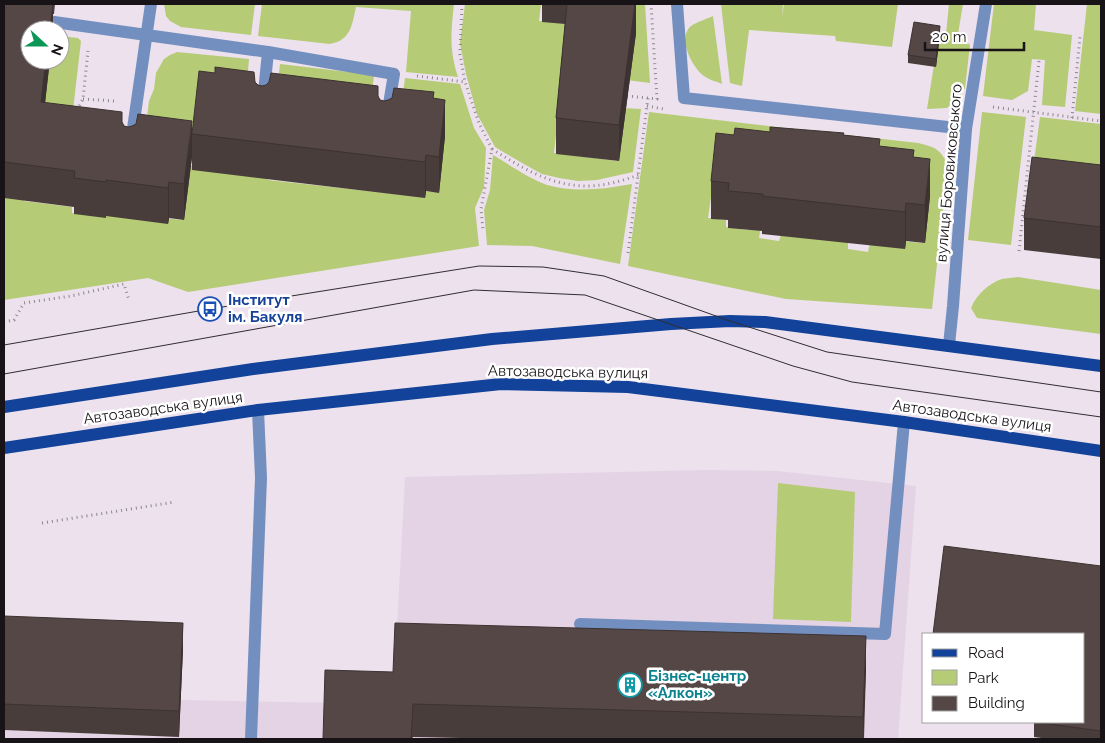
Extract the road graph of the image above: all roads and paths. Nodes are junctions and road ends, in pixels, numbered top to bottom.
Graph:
1 (151, 4) edge
2 (462, 4) edge
3 (651, 4) edge
4 (677, 4) edge
5 (986, 4) edge
6 (70, 24) edge
7 (91, 27) junction
8 (147, 35) junction
9 (1080, 38) dead end
10 (268, 52) junction
11 (1039, 61) dead end
12 (627, 96) edge
13 (648, 98) junction
14 (992, 107) dead end
15 (77, 112) edge
16 (1034, 113) junction
17 (262, 114) edge
18 (1072, 118) junction
19 (1101, 121) edge
20 (385, 129) edge
21 (966, 129) junction
22 (492, 149) junction
23 (129, 155) edge
24 (639, 175) junction
25 (483, 230) dead end
26 (1019, 251) dead end
27 (628, 253) dead end
28 (130, 300) dead end
29 (4, 322) edge
30 (949, 346) junction
31 (1101, 366) edge
32 (4, 407) edge
33 (258, 410) junction
34 (904, 422) junction
35 (4, 448) edge
36 (1101, 451) edge
37 (175, 502) dead end
38 (42, 523) dead end
39 (580, 624) dead end
40 (251, 739) edge

1 - 8 street
2 - 22 path
3 - 13 path
4 - 21 street
5 - 21 street, вулиця Боровиковського
6 - 7 street
7 - 8 street
7 - 15 path
8 - 10 street
8 - 23 street
9 - 18 path
10 - 17 street
10 - 20 street
11 - 16 path
12 - 13 path
13 - 24 path
14 - 16 path
16 - 18 path
16 - 26 path
18 - 19 path
21 - 30 street, вулиця Боровиковського
22 - 24 path
22 - 25 path
24 - 27 path
28 - 29 path
30 - 31 main road, Автозаводська вулиця
30 - 32 main road, Автозаводська вулиця
33 - 34 main road, Автозаводська вулиця
33 - 35 main road, Автозаводська вулиця
33 - 40 street
34 - 36 main road, Автозаводська вулиця
34 - 39 street
37 - 38 path

